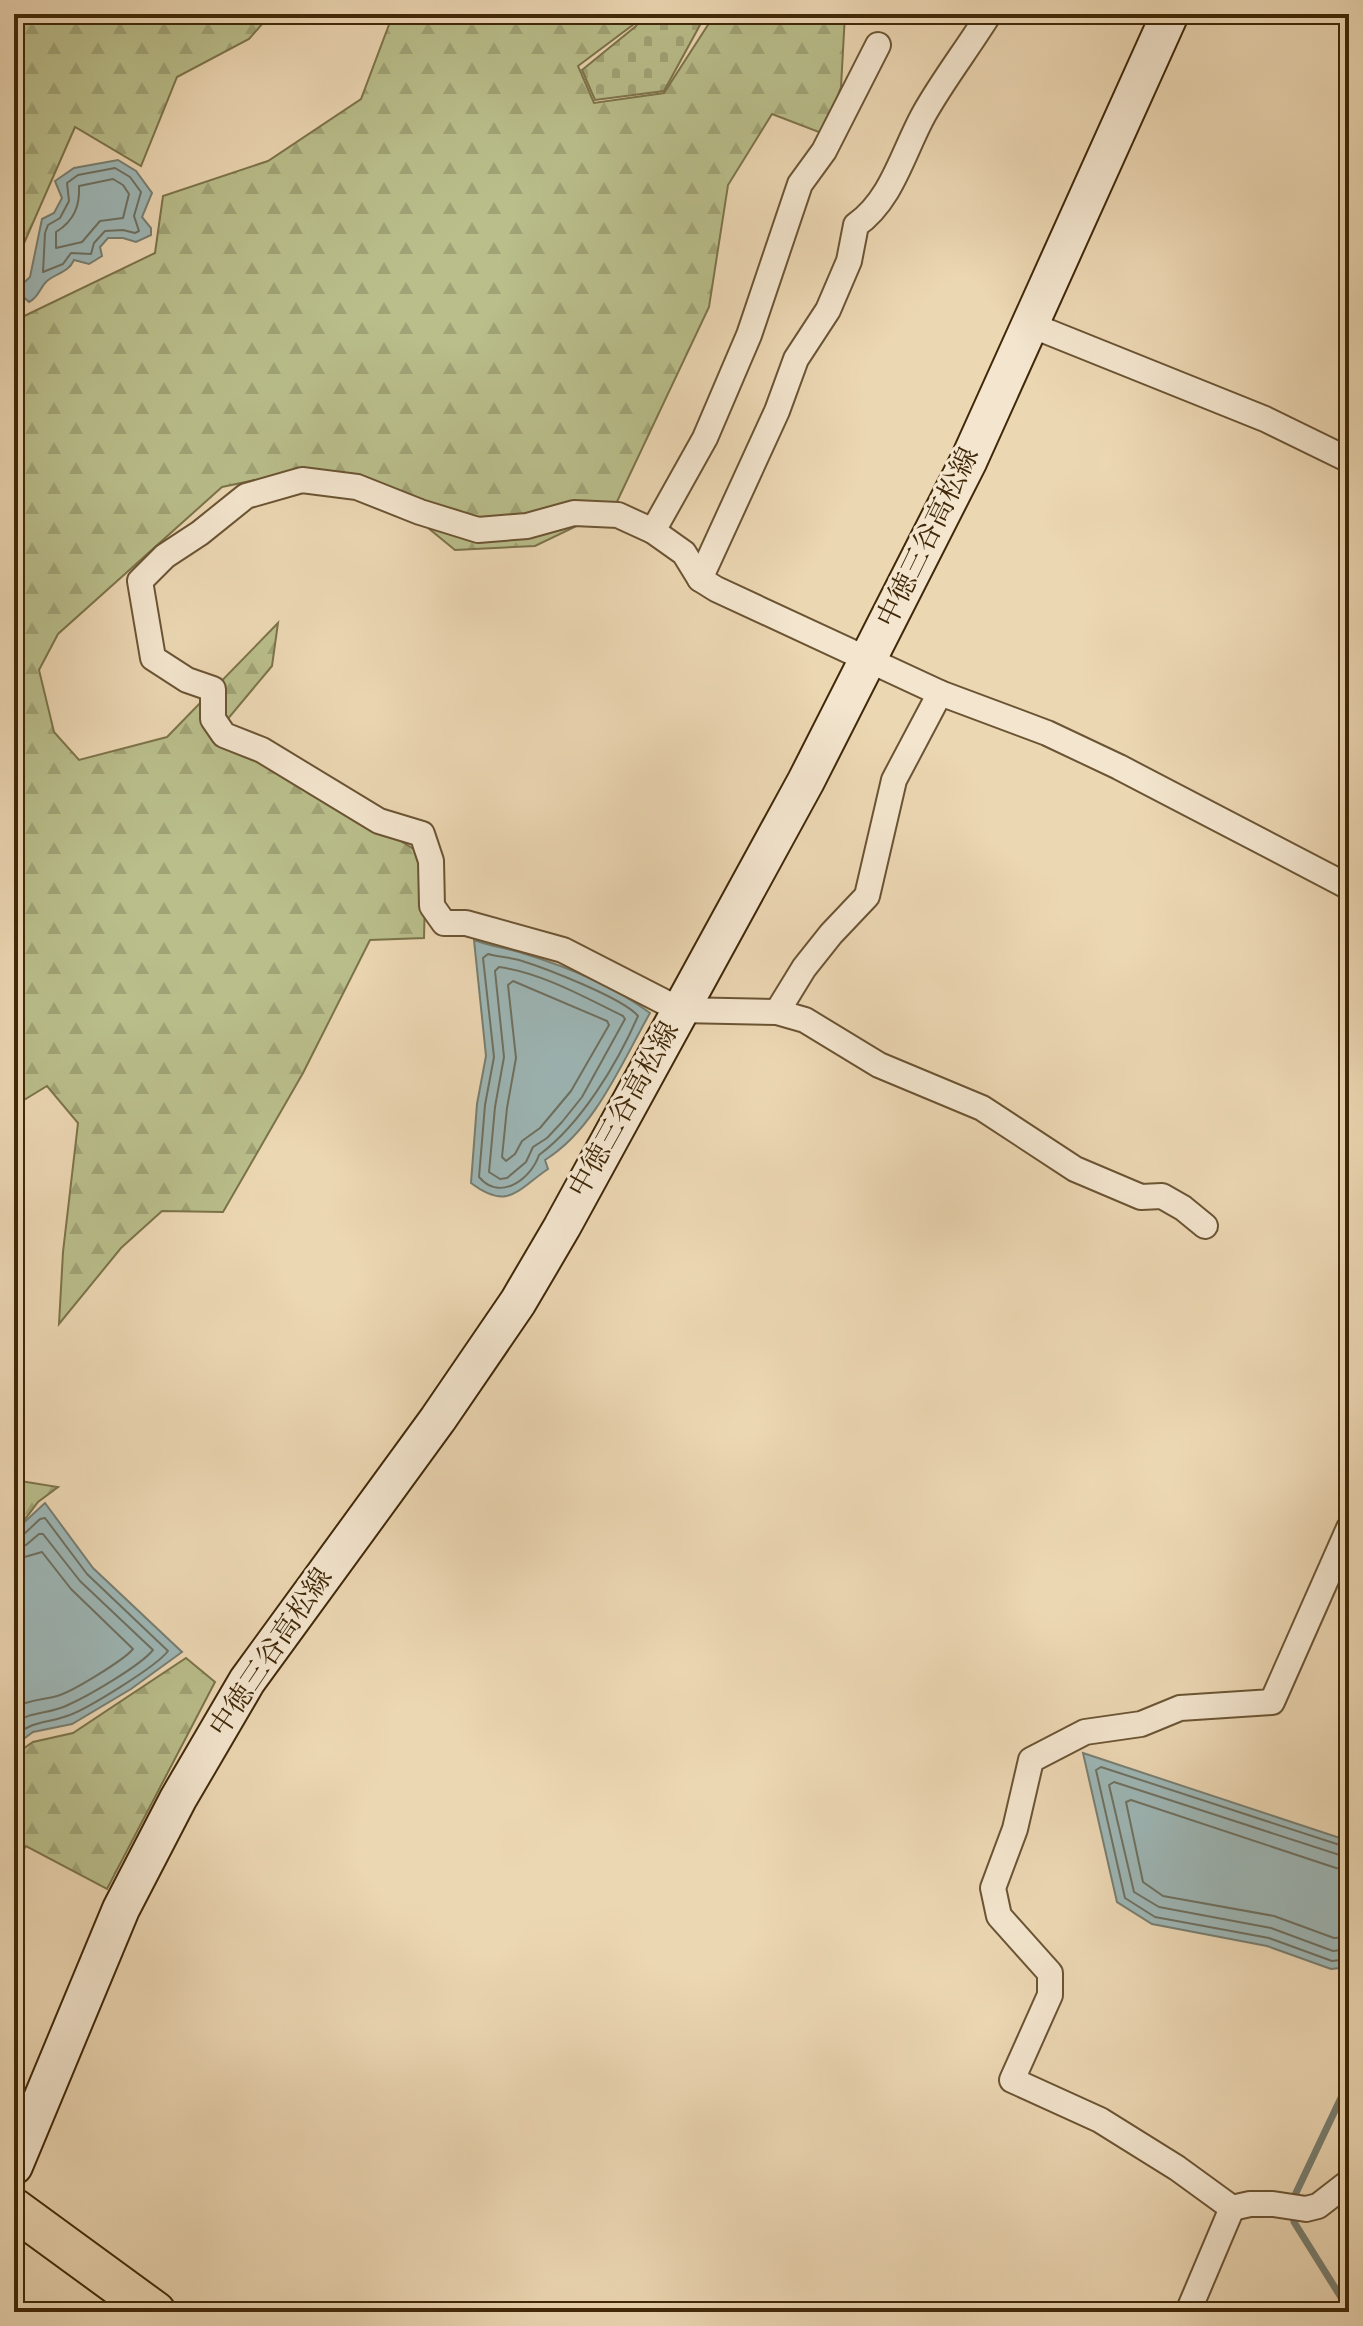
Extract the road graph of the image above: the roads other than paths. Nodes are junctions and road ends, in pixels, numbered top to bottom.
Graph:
1 (989, 14) edge
2 (1170, 14) edge
3 (878, 45) dead end
4 (1031, 325) junction
5 (1349, 460) edge
6 (653, 531) junction
7 (700, 579) junction
8 (869, 659) junction
9 (940, 693) junction
10 (1349, 887) edge
11 (680, 1010) junction
12 (777, 1012) junction
13 (1205, 1226) dead end
14 (1349, 1528) edge
15 (14, 2166) edge
16 (1349, 2182) edge
17 (1232, 2208) junction
18 (14, 2209) edge
19 (155, 2312) edge
20 (1188, 2312) edge

1 - 7 street
2 - 4 main road, 中徳三谷高松線
3 - 6 street
4 - 5 street
4 - 8 main road, 中徳三谷高松線
6 - 7 street
6 - 11 street
7 - 8 street
8 - 9 street
8 - 11 main road, 中徳三谷高松線
9 - 10 street
9 - 12 street
11 - 12 street
11 - 15 main road, 中徳三谷高松線
12 - 13 street
14 - 17 street
16 - 17 street
17 - 20 street
18 - 19 main road

